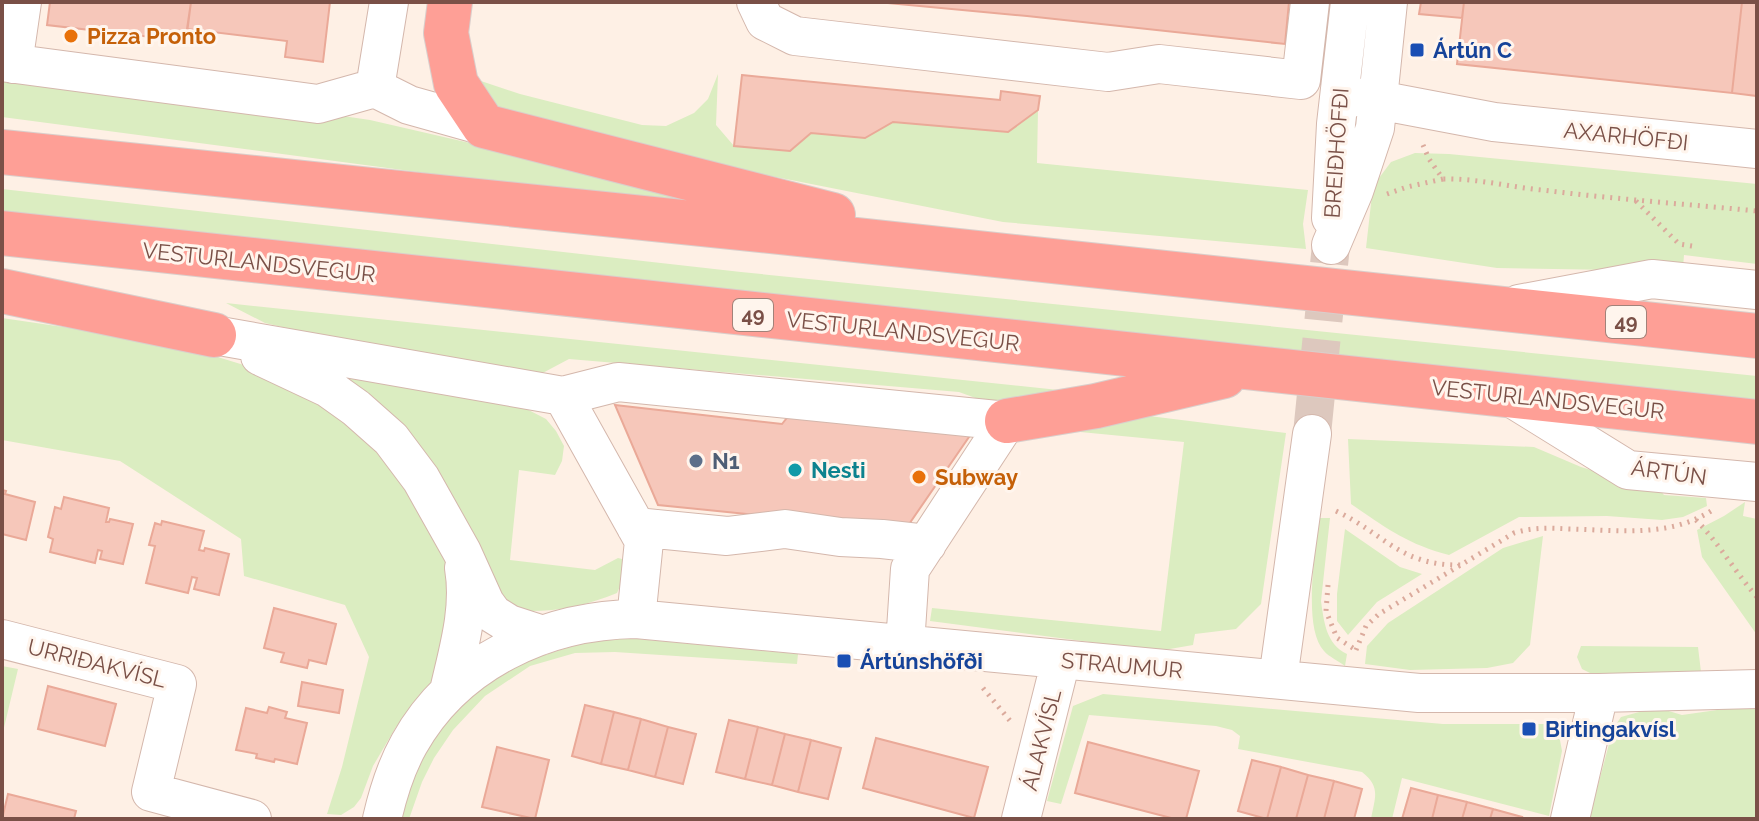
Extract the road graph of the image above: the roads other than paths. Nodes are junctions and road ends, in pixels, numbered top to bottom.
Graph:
1 (22, 2) edge
2 (389, 2) edge
3 (450, 2) edge
4 (756, 2) edge
5 (1310, 2) edge
6 (1350, 2) edge
7 (1388, 2) edge
8 (1403, 2) edge
9 (7, 63) edge
10 (375, 88) junction
11 (1338, 110) junction
12 (1376, 114) junction
13 (484, 126) junction
14 (1757, 149) edge
15 (2, 152) edge
16 (2, 233) edge
17 (986, 254) junction
18 (1757, 290) edge
19 (2, 291) edge
20 (1495, 308) junction
21 (214, 335) junction
22 (1757, 336) edge
23 (1256, 369) junction
24 (1504, 394) junction
25 (563, 396) junction
26 (1007, 421) junction
27 (1757, 422) edge
28 (1312, 434) tunnel mouth
29 (1757, 482) edge
30 (640, 534) junction
31 (462, 552) junction
32 (918, 557) junction
33 (636, 619) junction
34 (543, 635) junction
35 (2, 639) edge
36 (905, 645) junction
37 (1061, 660) junction
38 (1278, 679) junction
39 (1757, 689) edge
40 (449, 691) junction
41 (1599, 693) junction
42 (148, 806) edge
43 (252, 819) edge
44 (382, 819) edge
45 (1021, 819) edge
46 (1570, 819) edge

1 - 9 street
2 - 10 street
3 - 13 highway
4 - 5 street
6 - 11 street, BREIÐHÖFÐI
7 - 12 street, BREIÐHÖFÐI
8 - 12 street
9 - 10 street
10 - 13 street
11 - 12 street, AXARHÖFÐI
11 - 12 street, BREIÐHÖFÐI
12 - 14 street, AXARHÖFÐI
13 - 17 highway
15 - 17 highway, 49
16 - 23 highway, VESTURLANDSVEGUR / 49
17 - 20 highway, 49
18 - 20 street
19 - 21 highway
20 - 22 highway, 49
21 - 25 street
21 - 31 street
23 - 24 highway, VESTURLANDSVEGUR / 49
23 - 26 highway
24 - 27 highway, VESTURLANDSVEGUR / 49
24 - 29 street, ÁRTÚN
25 - 26 street
25 - 30 street
26 - 32 street
28 - 38 street
30 - 32 street
30 - 33 street
31 - 34 street
31 - 40 street
32 - 36 street
33 - 34 street, STRAUMUR
33 - 36 street, STRAUMUR
34 - 40 street, STRAUMUR
35 - 42 street, URRIÐAKVÍSL
36 - 37 street, STRAUMUR
37 - 38 street, STRAUMUR
37 - 45 street, ÁLAKVÍSL
38 - 41 street, STRAUMUR
39 - 41 street, STRAUMUR
40 - 44 street, STRAUMUR
41 - 46 street
42 - 43 street, URRIÐAKVÍSL

